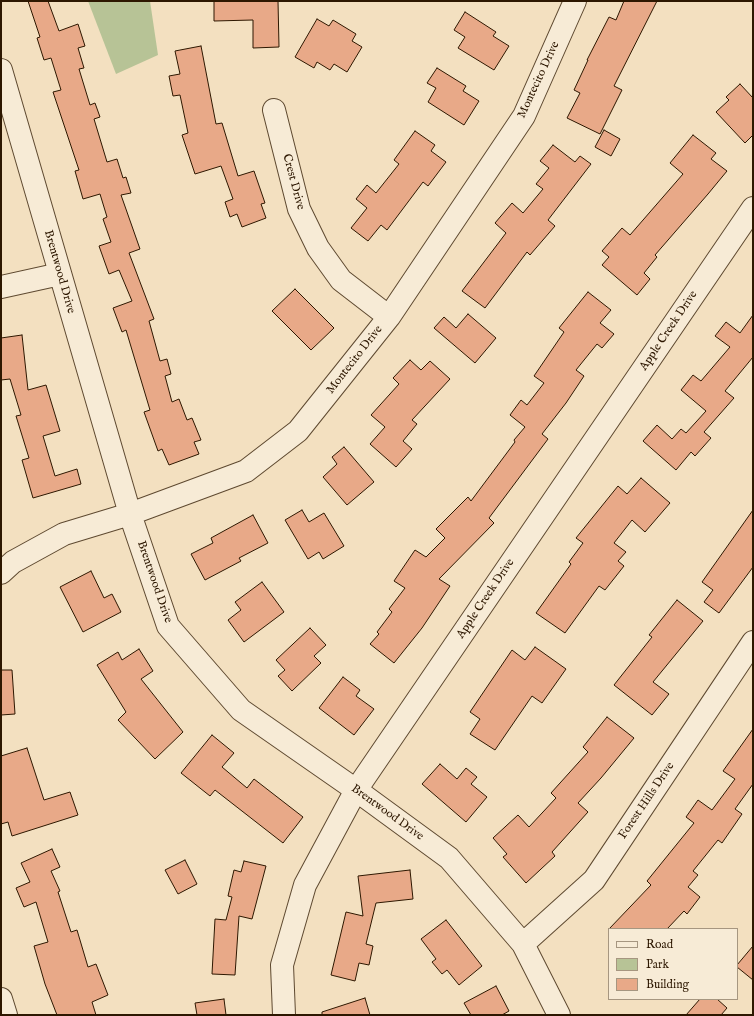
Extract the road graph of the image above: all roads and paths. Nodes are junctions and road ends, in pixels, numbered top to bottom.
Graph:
1 (575, 1) edge
2 (1, 70) edge
3 (274, 110) dead end
4 (753, 208) edge
5 (60, 274) junction
6 (1, 287) edge
7 (389, 316) junction
8 (130, 514) junction
9 (1, 573) edge
10 (753, 642) edge
11 (356, 790) junction
12 (523, 944) junction
13 (1, 999) edge
14 (6, 1015) edge
15 (284, 1015) edge
16 (559, 1015) edge

1 - 7 street, Montecito Drive
2 - 5 street, Brentwood Drive
3 - 7 street, Crest Drive
4 - 11 street, Apple Creek Drive
5 - 6 street
5 - 8 street, Brentwood Drive
7 - 8 street, Montecito Drive
8 - 9 street, Montecito Drive
8 - 11 street, Brentwood Drive
10 - 12 street, Forest Hills Drive
11 - 12 street, Brentwood Drive
11 - 15 street, Apple Creek Drive
12 - 16 street, Brentwood Drive
13 - 14 street

